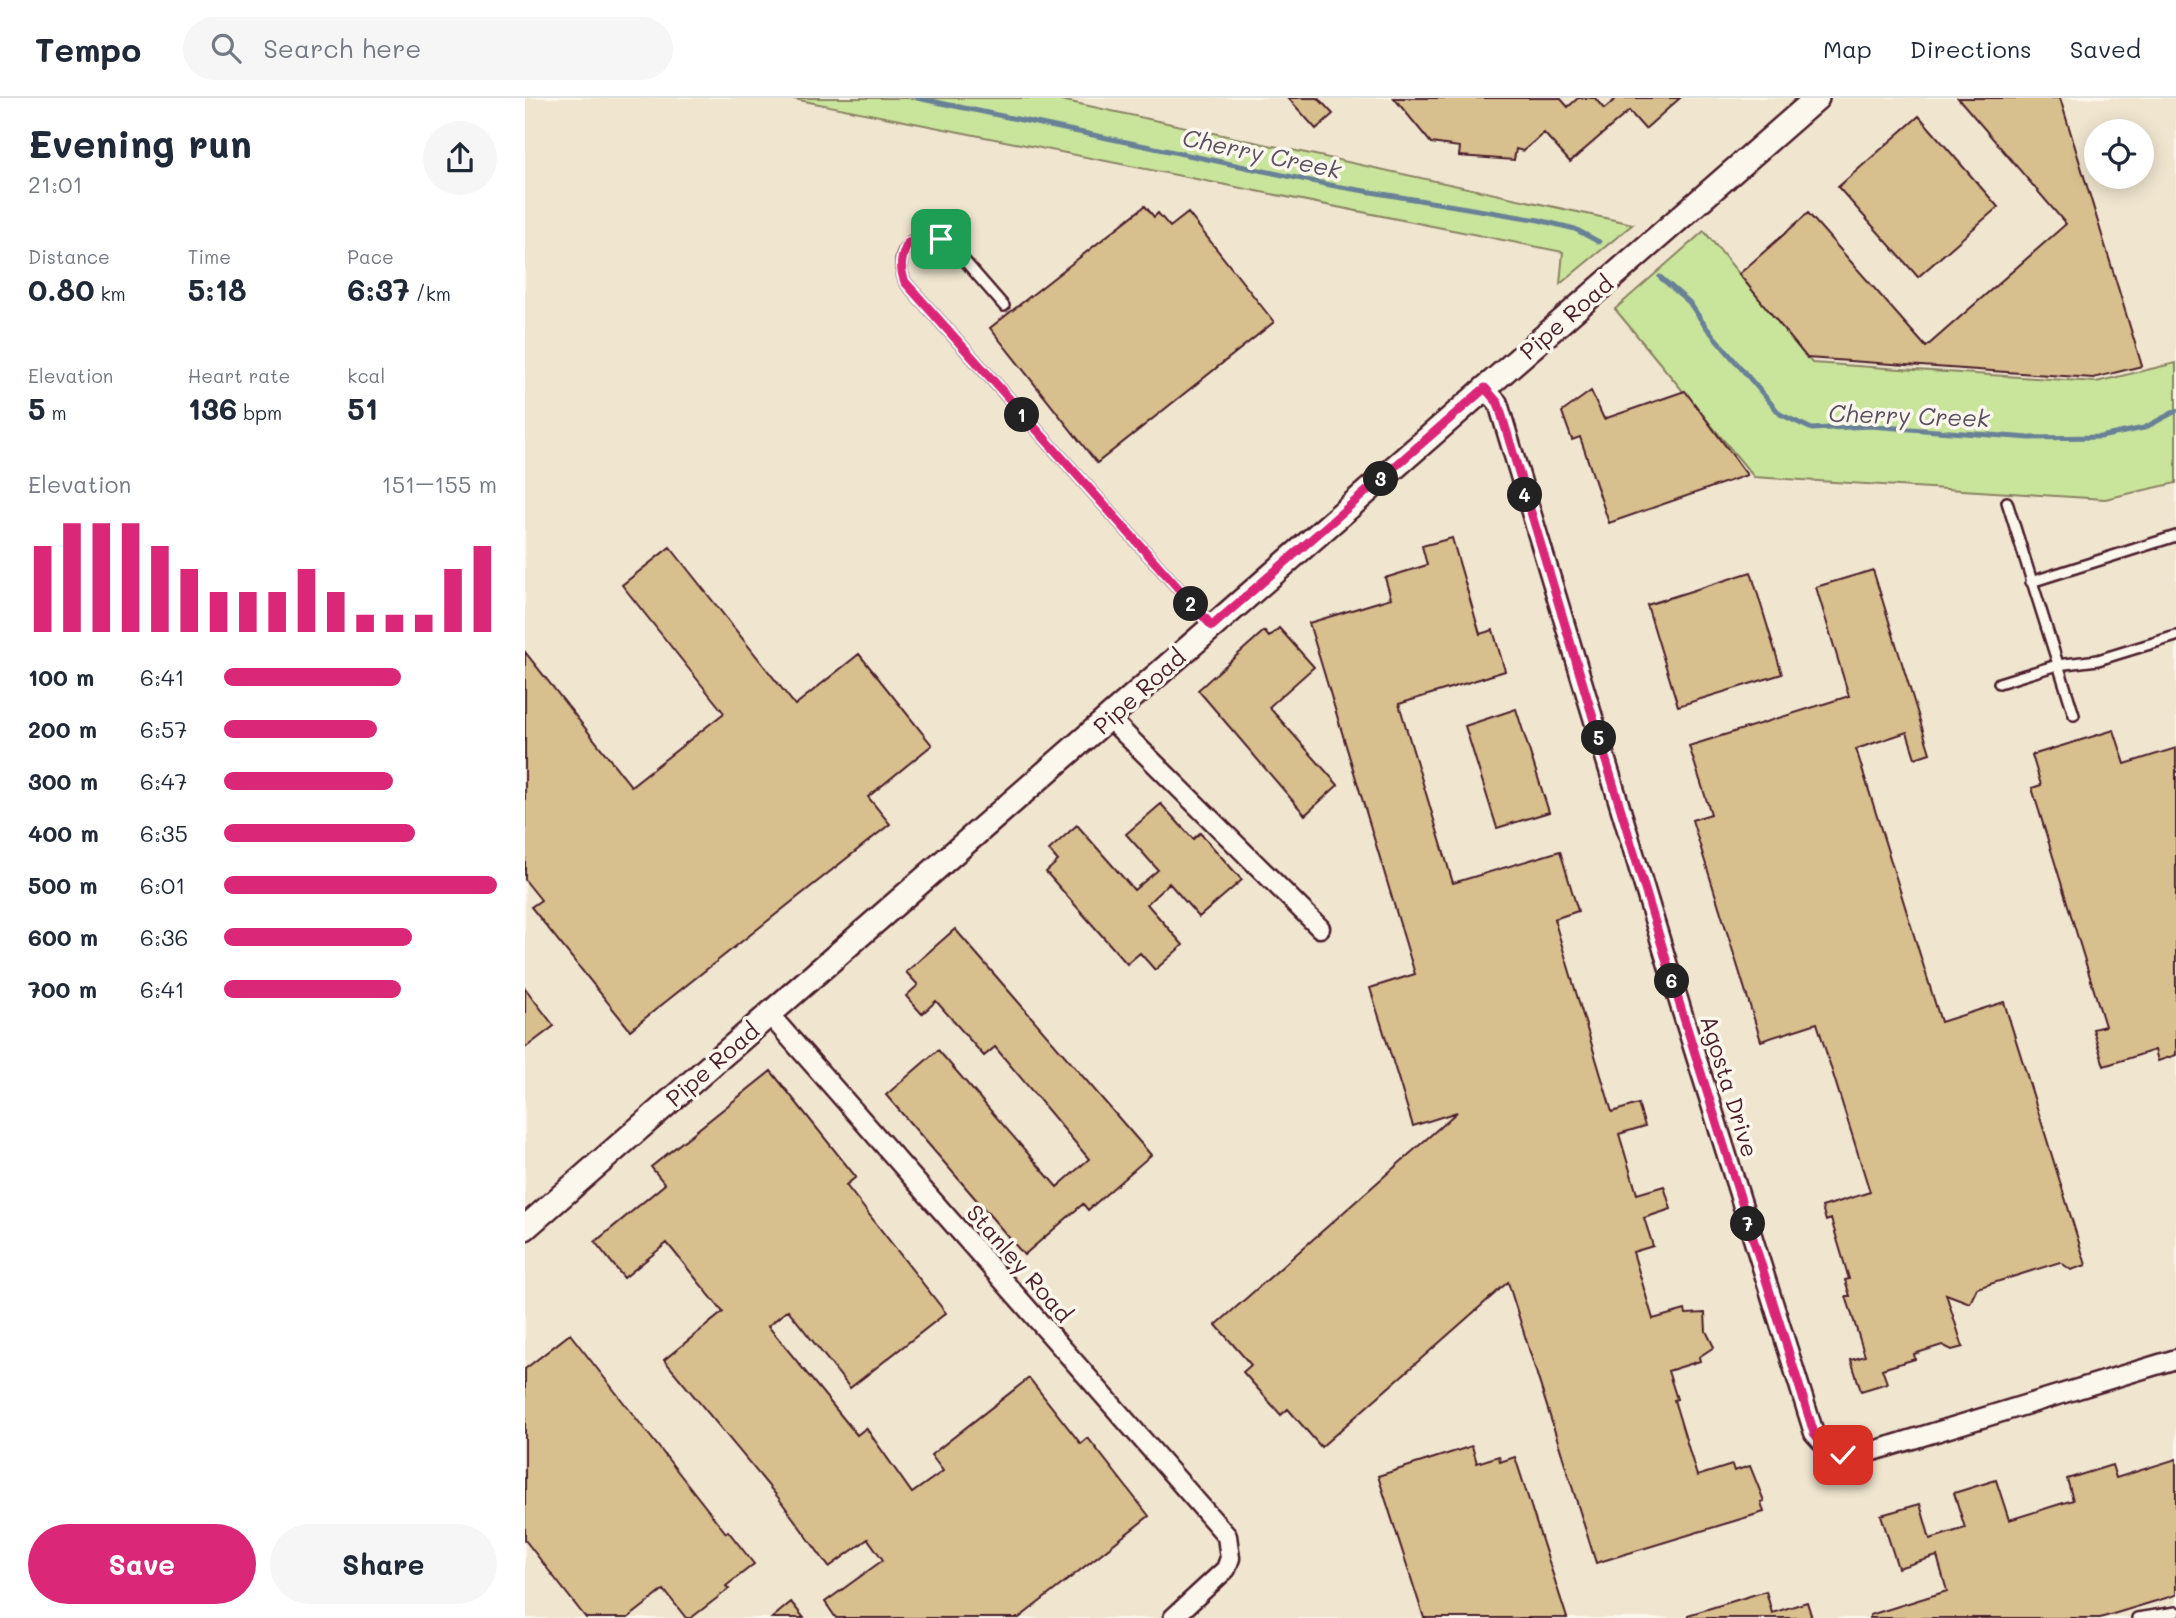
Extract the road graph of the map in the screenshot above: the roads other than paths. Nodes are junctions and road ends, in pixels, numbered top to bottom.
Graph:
1 (1817, 98) edge
2 (1004, 306) dead end
3 (1485, 388) junction
4 (2007, 502) dead end
5 (2176, 536) edge
6 (2031, 582) junction
7 (1212, 626) junction
8 (2176, 636) edge
9 (2057, 665) junction
10 (1999, 683) dead end
11 (2074, 715) dead end
12 (1109, 718) junction
13 (1320, 928) dead end
14 (769, 1014) junction
15 (525, 1228) edge
16 (2176, 1359) edge
17 (2176, 1612) edge
18 (1173, 1618) edge
19 (2137, 1618) edge

1 - 3 street, Pipe Road
2 - 7 lane
3 - 7 street, Pipe Road
3 - 16 street, Agosta Drive
4 - 6 lane
5 - 6 lane
6 - 9 lane
7 - 12 street, Pipe Road
8 - 9 lane
9 - 10 lane
9 - 11 lane
12 - 13 street
12 - 14 street, Pipe Road
14 - 15 street, Pipe Road
14 - 18 street, Stanley Road
17 - 19 lane

